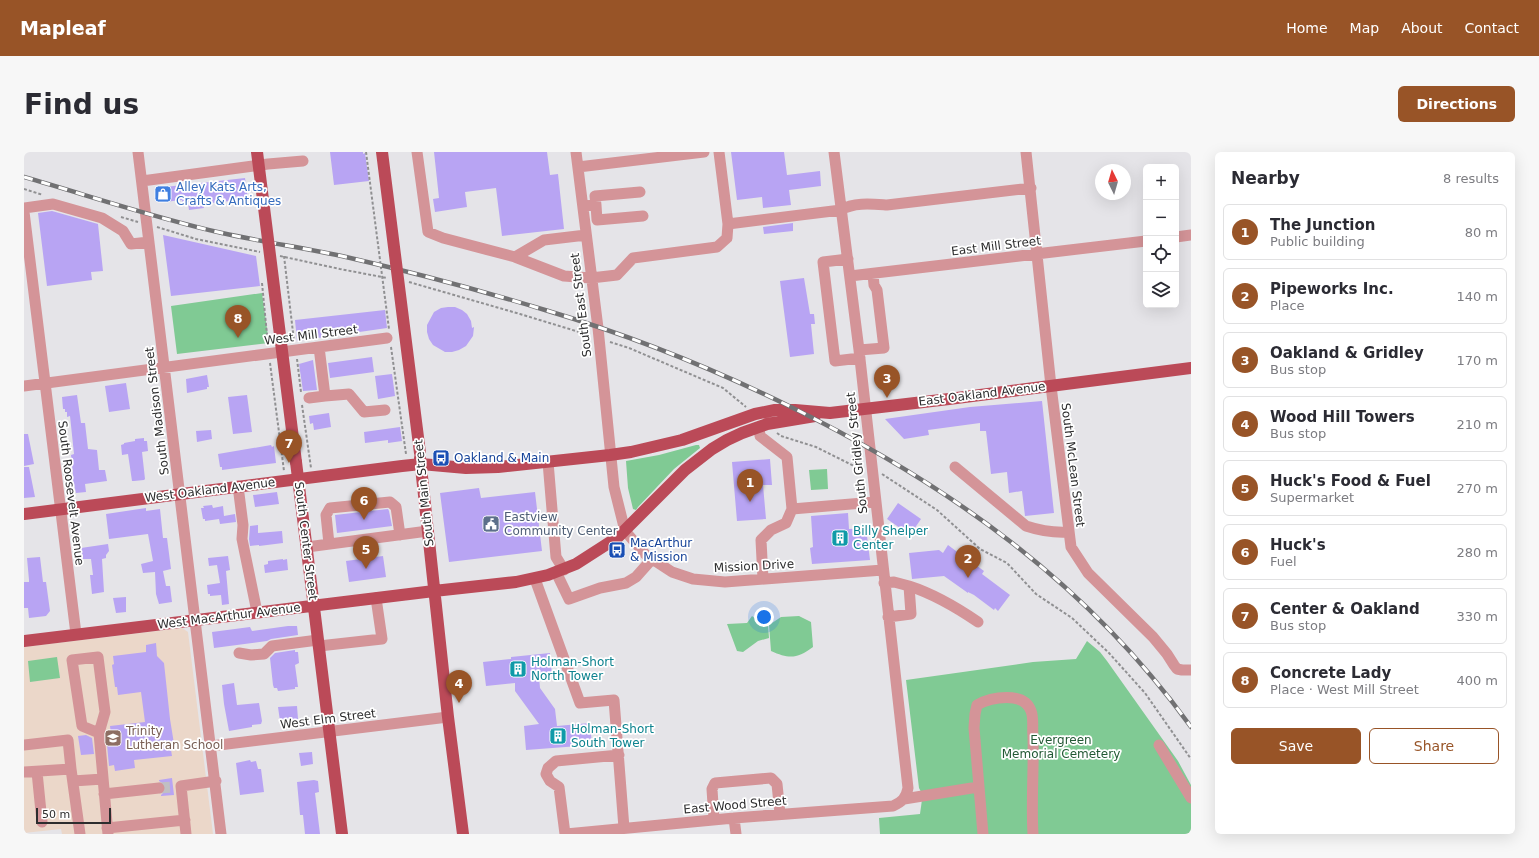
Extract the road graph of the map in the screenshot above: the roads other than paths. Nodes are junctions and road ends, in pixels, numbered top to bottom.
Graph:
1 (138, 152) edge
2 (257, 152) edge
3 (382, 152) edge
4 (417, 152) edge
5 (576, 152) edge
6 (704, 152) edge
7 (719, 152) edge
8 (834, 152) edge
9 (1026, 152) edge
10 (303, 161) dead end
11 (578, 168) junction
12 (142, 181) junction
13 (1031, 188) junction
14 (640, 192) dead end
15 (596, 205) junction
16 (583, 206) junction
17 (24, 208) edge
18 (842, 210) junction
19 (24, 212) edge
20 (643, 216) dead end
21 (728, 224) junction
22 (586, 235) junction
23 (1191, 235) edge
24 (1179, 237) edge
25 (1143, 241) edge
26 (149, 242) junction
27 (1037, 254) junction
28 (515, 257) junction
29 (848, 259) junction
30 (873, 274) junction
31 (850, 276) junction
32 (591, 278) junction
33 (389, 339) road end
34 (319, 347) junction
35 (859, 354) junction
36 (164, 368) junction
37 (1191, 368) edge
38 (45, 383) junction
39 (24, 386) edge
40 (1051, 386) junction
41 (324, 396) junction
42 (308, 398) dead end
43 (865, 409) junction
44 (385, 410) dead end
45 (830, 413) junction
46 (759, 426) junction
47 (610, 455) junction
48 (417, 458) junction
49 (548, 462) junction
50 (955, 467) dead end
51 (298, 479) junction
52 (238, 486) junction
53 (180, 494) junction
54 (875, 502) junction
55 (60, 509) junction
56 (792, 509) junction
57 (24, 514) edge
58 (428, 531) junction
59 (625, 531) junction
60 (1069, 532) junction
61 (400, 535) junction
62 (329, 544) junction
63 (307, 546) junction
64 (652, 559) junction
65 (883, 570) junction
66 (560, 571) junction
67 (535, 579) junction
68 (763, 579) junction
69 (884, 583) junction
70 (909, 586) junction
71 (434, 591) junction
72 (376, 598) junction
73 (314, 606) junction
74 (257, 612) junction
75 (888, 616) junction
76 (195, 620) junction
77 (978, 622) dead end
78 (76, 634) junction
79 (24, 641) edge
80 (319, 643) junction
81 (240, 653) dead end
82 (1191, 670) edge
83 (448, 717) junction
84 (99, 732) junction
85 (329, 732) junction
86 (24, 745) edge
87 (1159, 745) dead end
88 (211, 746) junction
89 (619, 755) junction
90 (71, 769) junction
91 (24, 772) edge
92 (37, 772) junction
93 (103, 779) junction
94 (73, 781) junction
95 (216, 781) junction
96 (978, 787) junction
97 (159, 788) tunnel mouth
98 (104, 794) junction
99 (1191, 798) edge
100 (904, 799) junction
101 (780, 814) junction
102 (734, 818) junction
103 (185, 820) junction
104 (714, 820) junction
105 (42, 822) dead end
106 (624, 828) junction
107 (108, 831) edge
108 (606, 832) edge
109 (80, 834) edge
110 (186, 834) edge
111 (221, 834) edge
112 (342, 834) edge
113 (463, 834) edge
114 (565, 834) edge
115 (736, 834) edge
116 (983, 834) edge
117 (1033, 834) edge

1 - 12 street, South Madison Street
2 - 51 main road, South Center Street, bridge
3 - 48 main road, South Main Street, bridge
4 - 28 street
5 - 11 street, South East Street
6 - 11 street
7 - 21 street
8 - 18 street, South Gridley Street
9 - 13 street, South McLean Street
10 - 12 street
11 - 16 street, South East Street
12 - 26 street, South Madison Street
13 - 18 street
13 - 27 street, South McLean Street
14 - 15 street
15 - 16 street
15 - 20 street
16 - 22 street, South East Street
17 - 26 street
18 - 21 street
18 - 29 street, South Gridley Street
19 - 38 street, South Roosevelt Avenue
21 - 32 street
22 - 28 street
22 - 32 street, South East Street
23 - 24 street
25 - 27 street, East Mill Street
26 - 36 street, South Madison Street
27 - 30 street, East Mill Street
27 - 40 street, South McLean Street
28 - 32 street
29 - 31 street, South Gridley Street
29 - 35 street
30 - 31 street, East Mill Street
30 - 35 street
31 - 35 street, South Gridley Street
32 - 47 street, South East Street
33 - 34 street, West Mill Street
34 - 36 street, West Mill Street
34 - 41 street
35 - 43 street, South Gridley Street
36 - 38 street, West Mill Street
36 - 53 street, South Madison Street
37 - 40 main road, East Oakland Avenue
38 - 39 street, West Mill Street
38 - 55 street, South Roosevelt Avenue
40 - 43 main road, East Oakland Avenue
40 - 60 street, South McLean Street
41 - 42 street
41 - 44 street
43 - 45 main road, East Oakland Avenue
43 - 54 street, South Gridley Street
45 - 46 main road, West MacArthur Avenue
45 - 47 main road, East Oakland Avenue
46 - 56 street
46 - 59 main road, West MacArthur Avenue
47 - 49 main road, East Oakland Avenue
47 - 59 street, Mission Drive
48 - 49 main road, East Oakland Avenue
48 - 51 main road, West Oakland Avenue
48 - 58 main road, South Main Street
49 - 66 street
50 - 60 street
51 - 52 main road, West Oakland Avenue
51 - 63 main road, South Center Street
52 - 53 main road, West Oakland Avenue
52 - 74 street
53 - 55 main road, West Oakland Avenue
53 - 76 street, South Madison Street
54 - 56 street
54 - 65 street, South Gridley Street
55 - 57 main road, West Oakland Avenue
55 - 78 street, South Roosevelt Avenue
56 - 68 street
58 - 61 street
58 - 71 main road, South Main Street
59 - 64 street, Mission Drive
59 - 66 main road, West MacArthur Avenue
60 - 82 street, South McLean Street
61 - 62 street
61 - 62 street
62 - 63 street
63 - 73 main road, South Center Street
64 - 66 street
64 - 68 street, Mission Drive
65 - 68 street, Mission Drive
65 - 69 street, South Gridley Street
66 - 67 main road, West MacArthur Avenue
67 - 71 main road, West MacArthur Avenue
67 - 89 street
69 - 70 street
69 - 75 street, South Gridley Street
70 - 75 street
70 - 77 street
71 - 72 main road, West MacArthur Avenue
71 - 83 main road, South Main Street
72 - 73 main road, West MacArthur Avenue
72 - 80 street
73 - 74 main road, West MacArthur Avenue
73 - 80 main road, South Center Street
74 - 76 main road, West MacArthur Avenue
75 - 100 street, South Gridley Street
76 - 78 main road, West MacArthur Avenue
76 - 88 street, South Madison Street
78 - 79 main road, West MacArthur Avenue
80 - 81 street
80 - 85 main road, South Center Street
83 - 85 street, West Elm Street
83 - 113 main road, South Main Street
84 - 84 street
84 - 93 street
85 - 88 street, West Elm Street
85 - 112 main road, South Center Street
86 - 90 street
87 - 99 street
88 - 95 street, South Madison Street
89 - 106 street
89 - 114 street
90 - 92 street
90 - 94 street
91 - 92 street
92 - 105 street
93 - 94 street
93 - 98 street
94 - 109 street
95 - 103 street
95 - 111 street, South Madison Street
96 - 100 street, East Wood Street
96 - 116 street
96 - 117 street
97 - 98 street
98 - 107 street
100 - 101 street, East Wood Street
101 - 102 street, East Wood Street
101 - 104 street
102 - 104 street, East Wood Street
102 - 115 street
103 - 107 street
103 - 110 street
104 - 106 street, East Wood Street
106 - 108 street, East Wood Street
108 - 114 street, East Wood Street

